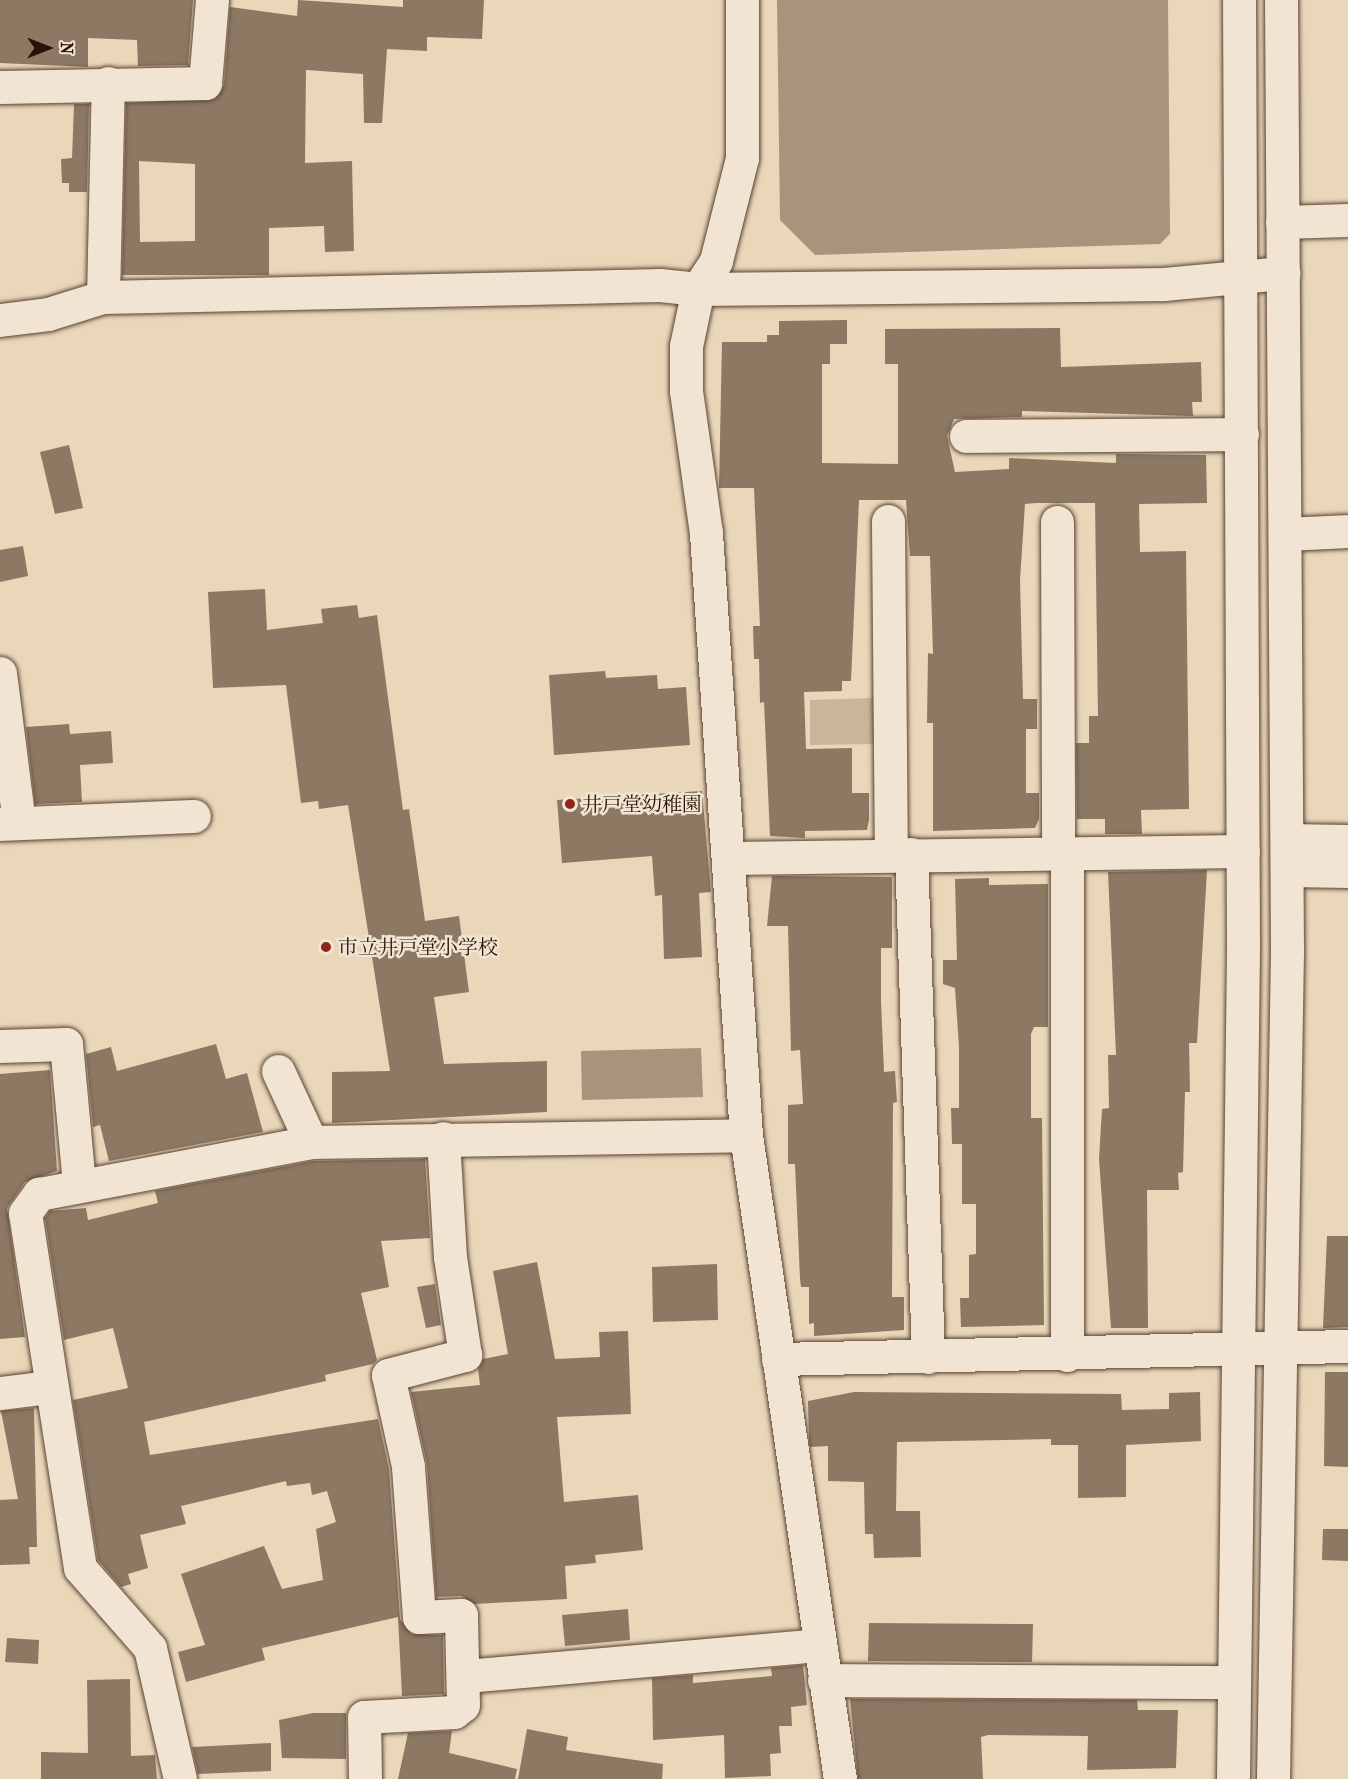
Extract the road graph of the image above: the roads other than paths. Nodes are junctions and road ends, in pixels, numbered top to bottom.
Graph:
1 (212, 0) edge
2 (742, 0) edge
3 (1239, 0) edge
4 (1281, 0) edge
5 (108, 84) junction
6 (0, 87) edge
7 (1348, 220) edge
8 (1282, 222) junction
9 (1283, 273) junction
10 (1241, 277) junction
11 (698, 289) junction
12 (103, 297) junction
13 (0, 320) edge
14 (1242, 434) junction
15 (966, 436) dead end
16 (888, 521) dead end
17 (1057, 522) dead end
18 (1348, 531) edge
19 (1286, 534) junction
20 (0, 673) edge
21 (194, 816) dead end
22 (10, 823) edge
23 (1348, 841) edge
24 (1243, 851) junction
25 (1063, 853) junction
26 (901, 854) junction
27 (1287, 855) junction
28 (730, 858) junction
29 (1348, 871) edge
30 (0, 1046) edge
31 (278, 1071) dead end
32 (746, 1135) junction
33 (443, 1138) junction
34 (311, 1142) junction
35 (79, 1185) junction
36 (1348, 1346) edge
37 (1281, 1347) junction
38 (1239, 1352) junction
39 (1067, 1354) junction
40 (928, 1357) junction
41 (778, 1359) junction
42 (48, 1387) junction
43 (0, 1393) edge
44 (819, 1645) junction
45 (465, 1676) junction
46 (824, 1680) junction
47 (1233, 1682) junction
48 (180, 1779) edge
49 (366, 1779) edge
50 (840, 1779) edge
51 (1233, 1779) edge
52 (1273, 1779) edge

1 - 5 street
2 - 11 street
3 - 10 street
4 - 8 street
5 - 6 street
5 - 12 street
7 - 8 street
8 - 9 street
9 - 10 street
9 - 19 street
10 - 11 street
10 - 14 street
11 - 12 street
11 - 28 street
12 - 13 street
14 - 15 street
14 - 24 street
16 - 26 street
17 - 25 street
18 - 19 street
19 - 27 street
20 - 22 street
21 - 22 street
23 - 27 street
24 - 25 street
24 - 38 street
25 - 26 street
25 - 39 street
26 - 28 street
26 - 40 street
27 - 29 street
27 - 37 street
28 - 32 street
30 - 35 street
31 - 34 street
32 - 33 street
32 - 41 street
33 - 34 street
33 - 45 street
34 - 35 street
35 - 42 street
36 - 37 street
37 - 38 street
37 - 52 street
38 - 39 street
38 - 47 street
39 - 40 street
40 - 41 street
41 - 44 street
42 - 43 street
42 - 48 street
44 - 45 street
44 - 46 street
45 - 49 street
46 - 47 street
46 - 50 street
47 - 51 street

